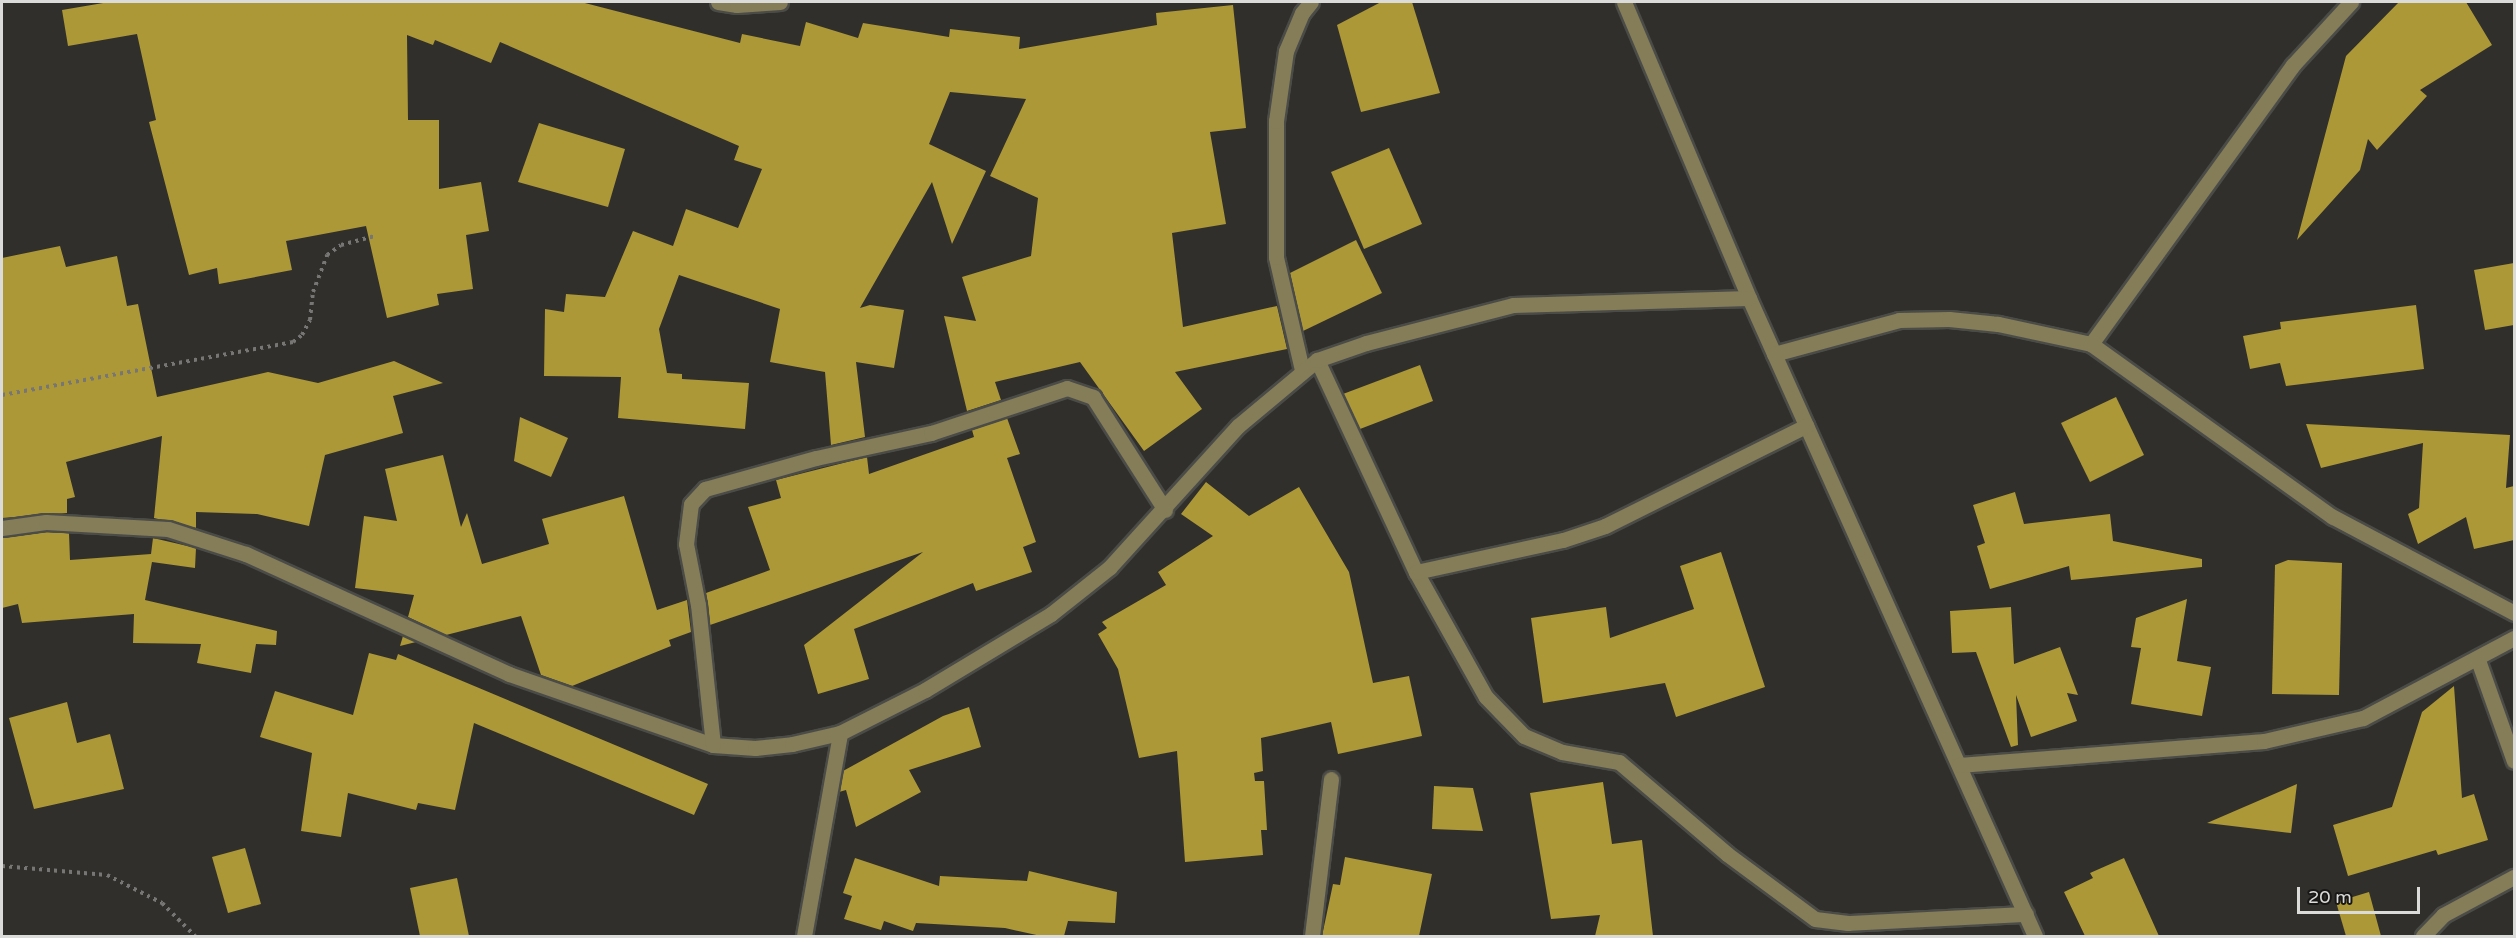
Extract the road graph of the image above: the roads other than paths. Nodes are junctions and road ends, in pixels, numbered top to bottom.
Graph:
1 (718, 2) edge
2 (780, 2) edge
3 (1311, 2) edge
4 (1624, 2) edge
5 (2352, 2) edge
6 (1749, 298) junction
7 (2091, 344) junction
8 (1774, 354) junction
9 (1317, 360) junction
10 (1302, 370) junction
11 (1806, 426) junction
12 (1165, 510) junction
13 (2, 528) edge
14 (1416, 572) junction
15 (2514, 613) edge
16 (2514, 638) edge
17 (2478, 660) junction
18 (840, 734) junction
19 (713, 745) junction
20 (2514, 761) edge
21 (1959, 765) junction
22 (1331, 779) dead end
23 (2514, 877) edge
24 (2026, 914) junction
25 (804, 936) edge
26 (1312, 936) edge
27 (2035, 936) edge
28 (2423, 936) edge

1 - 2 street
3 - 10 street
4 - 6 street
5 - 7 street
6 - 8 street
6 - 9 street
7 - 8 street
7 - 15 street
8 - 11 street
9 - 10 street
9 - 14 street
10 - 12 street
11 - 14 street
11 - 21 street
12 - 18 street
12 - 19 street
13 - 19 street
14 - 24 street
16 - 17 street
17 - 20 street
17 - 21 street
18 - 19 street
18 - 25 street
21 - 24 street
22 - 26 street
23 - 28 street
24 - 27 street

